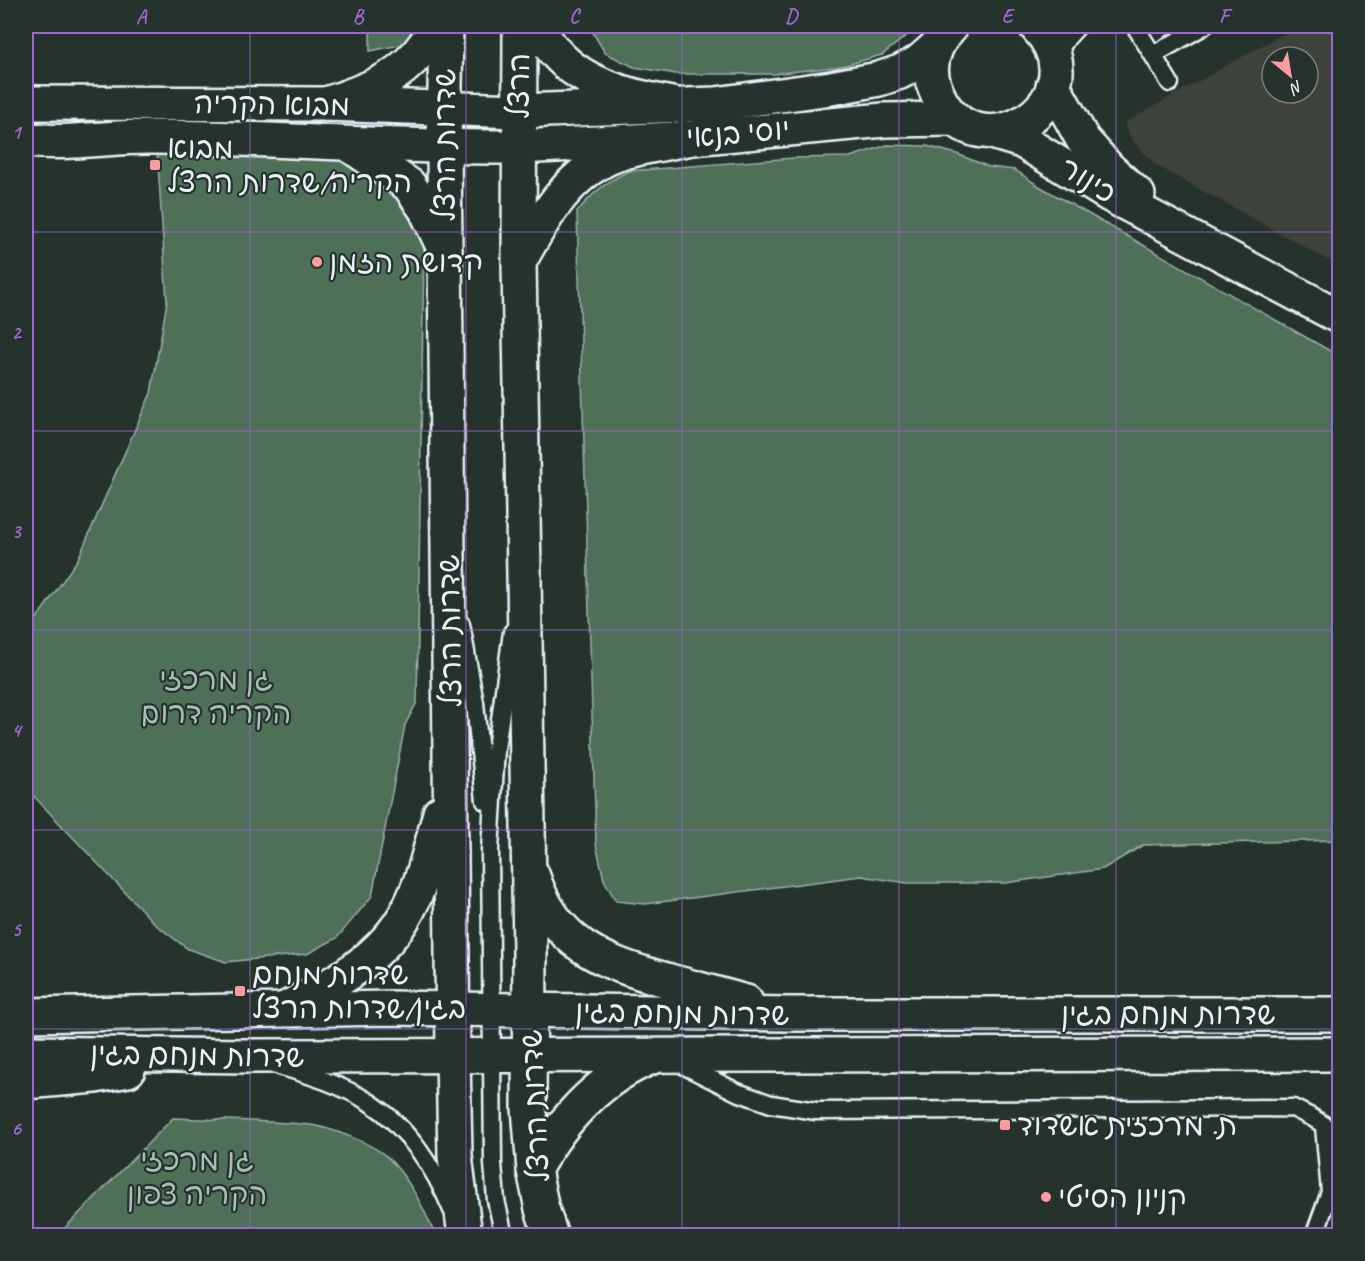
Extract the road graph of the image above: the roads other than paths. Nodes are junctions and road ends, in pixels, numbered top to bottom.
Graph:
1 (436, 26) edge
2 (446, 26) edge
3 (520, 26) edge
4 (536, 26) edge
5 (1036, 26) edge
6 (1078, 26) edge
7 (1135, 26) edge
8 (1203, 26) edge
9 (944, 33) edge
10 (1153, 55) junction
11 (1054, 73) junction
12 (1170, 83) dead end
13 (34, 99) edge
14 (326, 104) junction
15 (682, 106) junction
16 (445, 107) junction
17 (519, 111) junction
18 (956, 119) junction
19 (992, 132) junction
20 (692, 138) junction
21 (348, 144) junction
22 (32, 145) edge
23 (519, 147) junction
24 (444, 148) junction
25 (1183, 233) junction
26 (445, 249) junction
27 (519, 262) junction
28 (1340, 317) edge
29 (449, 552) junction
30 (524, 557) junction
31 (451, 771) junction
32 (490, 850) junction
33 (528, 860) junction
34 (26, 998) edge
35 (453, 1009) junction
36 (492, 1010) junction
37 (530, 1010) junction
38 (281, 1011) junction
39 (109, 1014) junction
40 (788, 1014) junction
41 (1340, 1014) edge
42 (26, 1015) edge
43 (26, 1053) edge
44 (1340, 1053) edge
45 (660, 1054) junction
46 (528, 1055) junction
47 (206, 1056) junction
48 (247, 1056) junction
49 (453, 1056) junction
50 (491, 1056) junction
51 (26, 1082) edge
52 (1324, 1126) junction
53 (1340, 1135) edge
54 (534, 1170) junction
55 (1335, 1192) edge
56 (464, 1236) edge
57 (504, 1236) edge
58 (551, 1236) edge
59 (1314, 1236) edge

1 - 14 main road
2 - 16 main road, שדרות הרצל
3 - 17 main road, הרצל
4 - 15 main road
5 - 11 main road, כינור
6 - 11 lane
7 - 10 lane
8 - 10 lane
9 - 15 main road, יוסי בנאי
9 - 18 main road
10 - 12 lane
11 - 19 main road
11 - 25 main road, כינור
13 - 14 main road, מבוא הקריה
14 - 16 main road, מבוא הקריה
15 - 17 main road, יוסי בנאי
16 - 17 main road, מבוא הקריה
16 - 24 main road, שדרות הרצל
17 - 23 main road, הרצל
18 - 19 main road, כינור
18 - 20 main road, יוסי בנאי
19 - 25 main road, כינור
20 - 23 main road, יוסי בנאי
20 - 27 main road
21 - 22 main road, מבוא הקריה
21 - 24 main road, מבוא הקריה
21 - 26 main road
23 - 24 main road, מבוא הקריה
23 - 27 main road, שדרות הרצל
24 - 26 main road, שדרות הרצל
25 - 28 main road, כינור
26 - 29 main road, שדרות הרצל
27 - 30 main road, שדרות הרצל
29 - 31 main road, שדרות הרצל
29 - 32 lane
30 - 32 lane
30 - 33 main road, שדרות הרצל
31 - 35 main road, שדרות הרצל
31 - 38 main road
32 - 36 lane
33 - 37 main road, שדרות הרצל
33 - 40 main road
34 - 39 main road
35 - 36 main road, שדרות מנחם בגין
35 - 38 main road, שדרות מנחם בגין
35 - 49 main road, שדרות הרצל
36 - 37 main road, שדרות מנחם בגין
36 - 50 lane
37 - 40 main road, שדרות מנחם בגין
37 - 46 main road, שדרות הרצל
38 - 39 main road, שדרות מנחם בגין
39 - 42 main road, שדרות מנחם בגין
40 - 41 main road, שדרות מנחם בגין
43 - 47 main road, שדרות מנחם בגין
44 - 45 main road, שדרות מנחם בגין
45 - 46 main road, שדרות מנחם בגין
45 - 52 lane
45 - 54 main road
46 - 50 main road, שדרות מנחם בגין
46 - 54 main road, שדרות הרצל
47 - 48 main road, שדרות מנחם בגין
47 - 51 main road
48 - 49 main road, שדרות מנחם בגין
48 - 56 lane
49 - 50 main road, שדרות מנחם בגין
49 - 56 main road, שדרות הרצל
50 - 57 lane
52 - 53 lane
52 - 55 lane
54 - 58 main road, שדרות הרצל
55 - 59 lane

